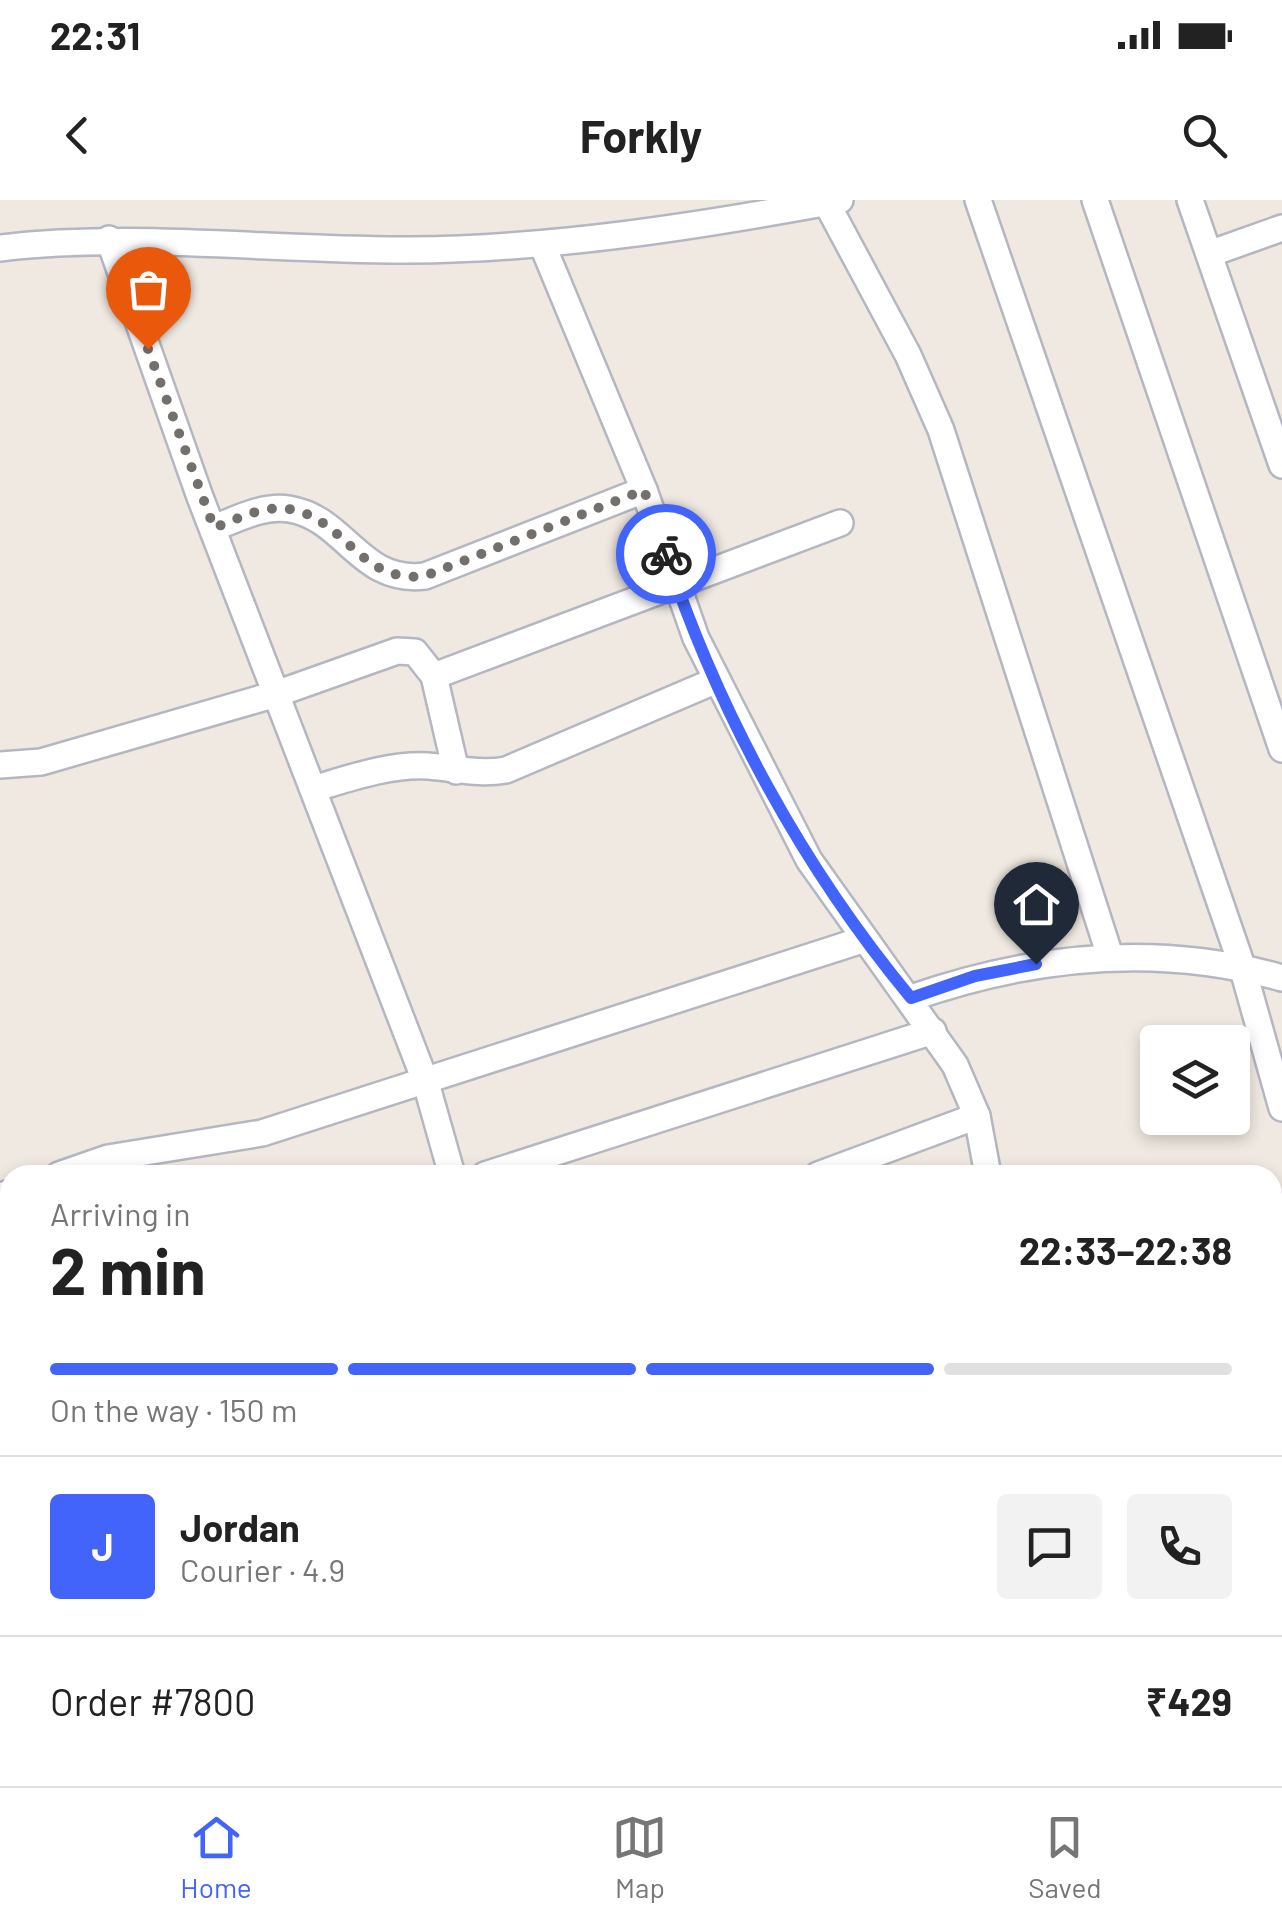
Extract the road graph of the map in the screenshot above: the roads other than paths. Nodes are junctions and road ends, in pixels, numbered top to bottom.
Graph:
1 (978, 200) edge
2 (1095, 200) edge
3 (1190, 200) edge
4 (833, 201) edge
5 (1282, 228) edge
6 (108, 239) junction
7 (542, 244) junction
8 (0, 248) edge
9 (1209, 254) junction
10 (1282, 465) edge
11 (644, 490) junction
12 (840, 523) dead end
13 (214, 528) junction
14 (677, 587) junction
15 (434, 676) junction
16 (717, 680) junction
17 (276, 694) junction
18 (1282, 749) edge
19 (0, 765) edge
20 (456, 772) junction
21 (313, 789) junction
22 (862, 940) junction
23 (1110, 956) junction
24 (1242, 966) junction
25 (1282, 978) edge
26 (911, 998) junction
27 (933, 1032) junction
28 (426, 1083) junction
29 (1282, 1108) edge
30 (978, 1116) junction
31 (91, 1165) edge
32 (449, 1165) edge
33 (516, 1165) edge
34 (845, 1165) edge
35 (986, 1165) edge

1 - 24 street
2 - 18 street
3 - 9 street
4 - 7 street
4 - 23 street
5 - 9 street
6 - 7 street
6 - 8 street
6 - 13 street
7 - 11 street
9 - 10 street
11 - 13 street
11 - 14 street
12 - 14 street
13 - 17 street
14 - 15 street
14 - 16 street
15 - 17 street
15 - 20 street
16 - 20 street
16 - 22 street
17 - 19 street
17 - 21 street
20 - 21 street
21 - 28 street
22 - 26 street
22 - 28 street
23 - 24 street
23 - 26 street
24 - 25 street
24 - 29 street
26 - 27 street
27 - 30 street
27 - 33 street
28 - 31 street
28 - 32 street
30 - 34 street
30 - 35 street

